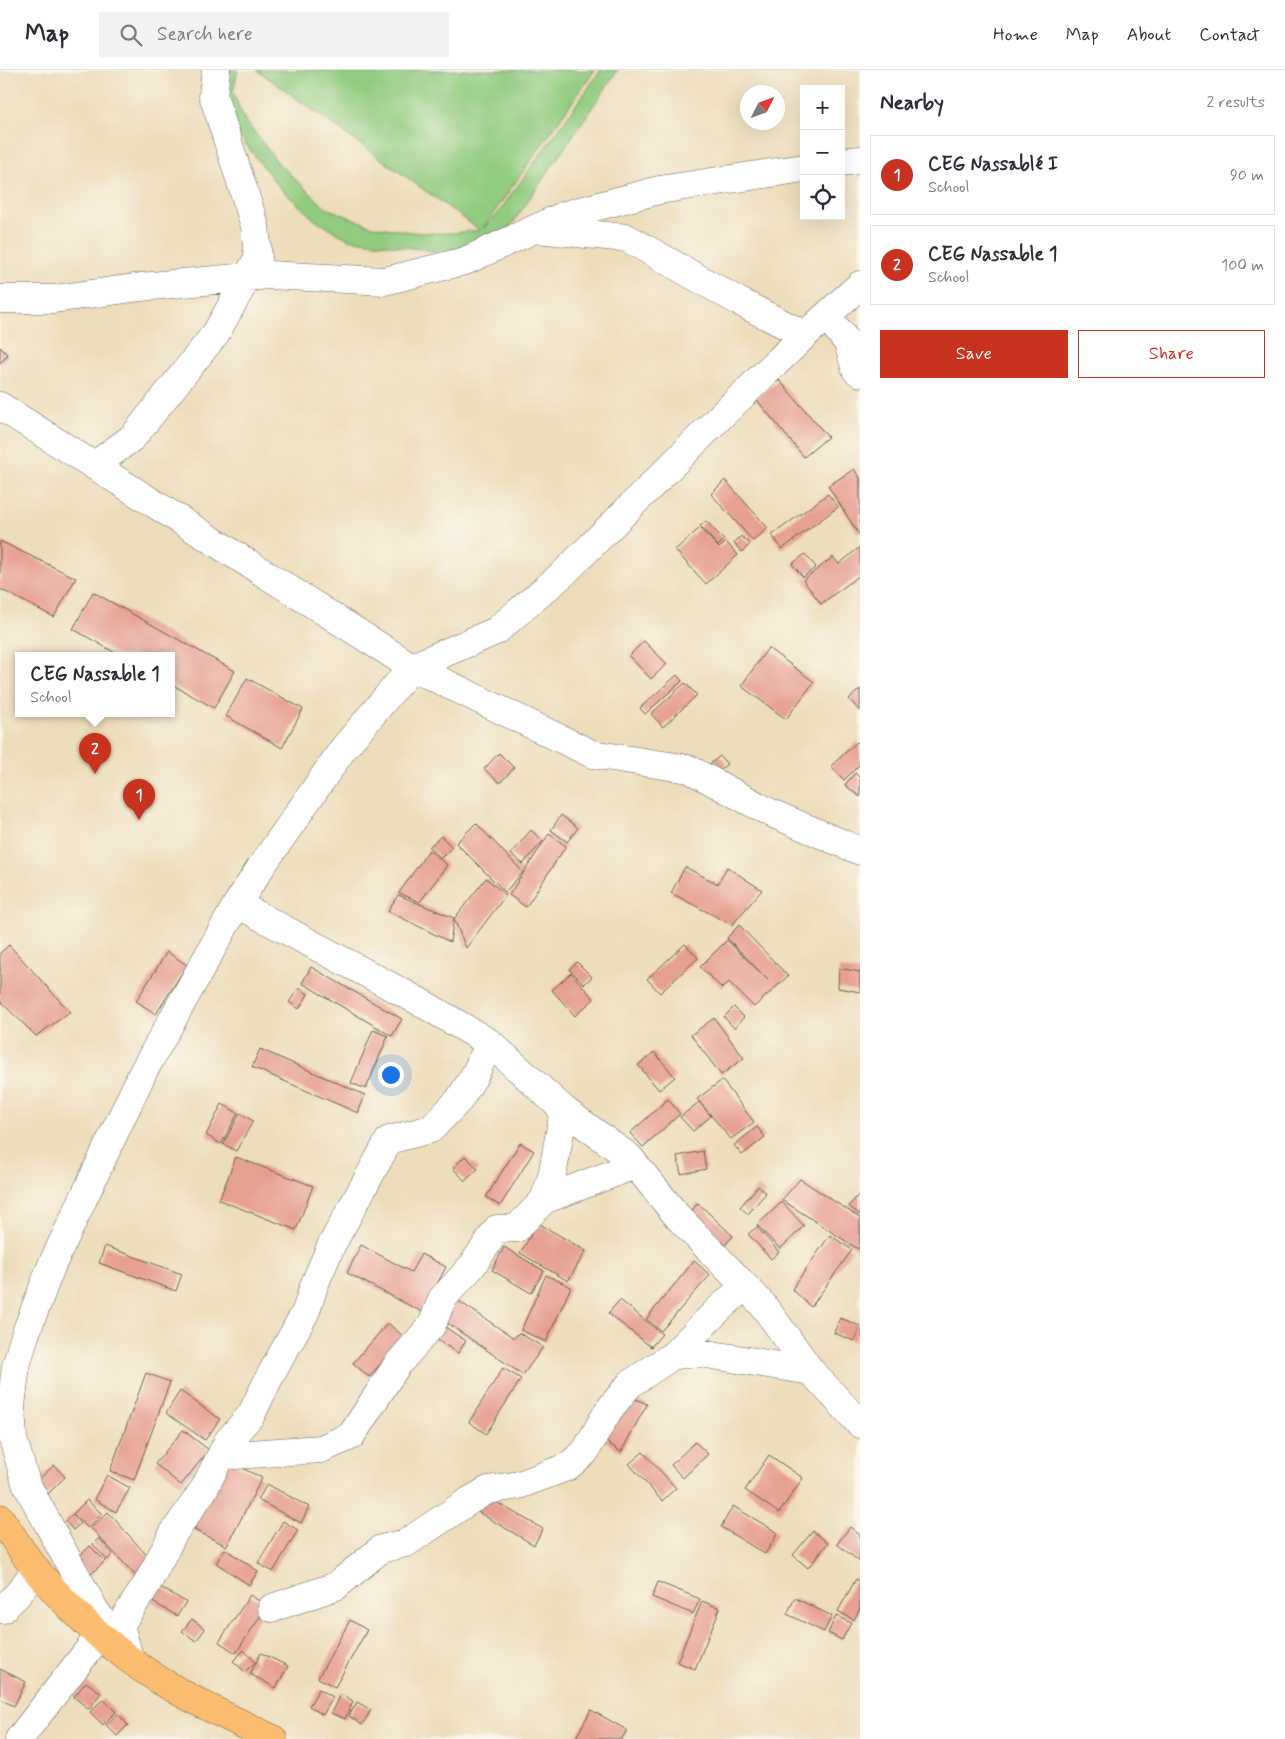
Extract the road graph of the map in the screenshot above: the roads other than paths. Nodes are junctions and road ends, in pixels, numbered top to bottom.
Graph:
1 (216, 70) edge
2 (860, 160) edge
3 (845, 162) edge
4 (800, 169) edge
5 (534, 229) junction
6 (247, 277) junction
7 (860, 285) edge
8 (0, 299) edge
9 (827, 316) junction
10 (805, 335) junction
11 (860, 373) edge
12 (0, 406) edge
13 (95, 465) junction
14 (412, 667) junction
15 (860, 851) edge
16 (237, 904) junction
17 (490, 1043) junction
18 (564, 1110) junction
19 (635, 1165) junction
20 (544, 1200) junction
21 (745, 1286) junction
22 (672, 1356) junction
23 (811, 1371) junction
24 (860, 1424) edge
25 (222, 1453) junction
26 (0, 1518) edge
27 (36, 1570) junction
28 (272, 1608) dead end
29 (0, 1609) edge
30 (100, 1635) junction
31 (129, 1659) junction
32 (20, 1739) edge
33 (273, 1739) edge

1 - 6 street
2 - 3 street
4 - 5 street
5 - 6 street
5 - 10 street
6 - 8 street
6 - 13 street
7 - 9 street
9 - 10 street
9 - 11 street
10 - 14 street
12 - 13 street
13 - 14 street
14 - 15 street
14 - 16 street
16 - 17 street
16 - 31 street
17 - 18 street
17 - 25 street
18 - 19 street
18 - 20 street
19 - 20 street
19 - 21 street
20 - 25 street
21 - 22 street
21 - 23 street
22 - 23 street
22 - 28 street
23 - 24 street
25 - 31 street
26 - 27 main road
27 - 29 street
27 - 30 main road
30 - 31 main road
30 - 32 street
31 - 33 main road

